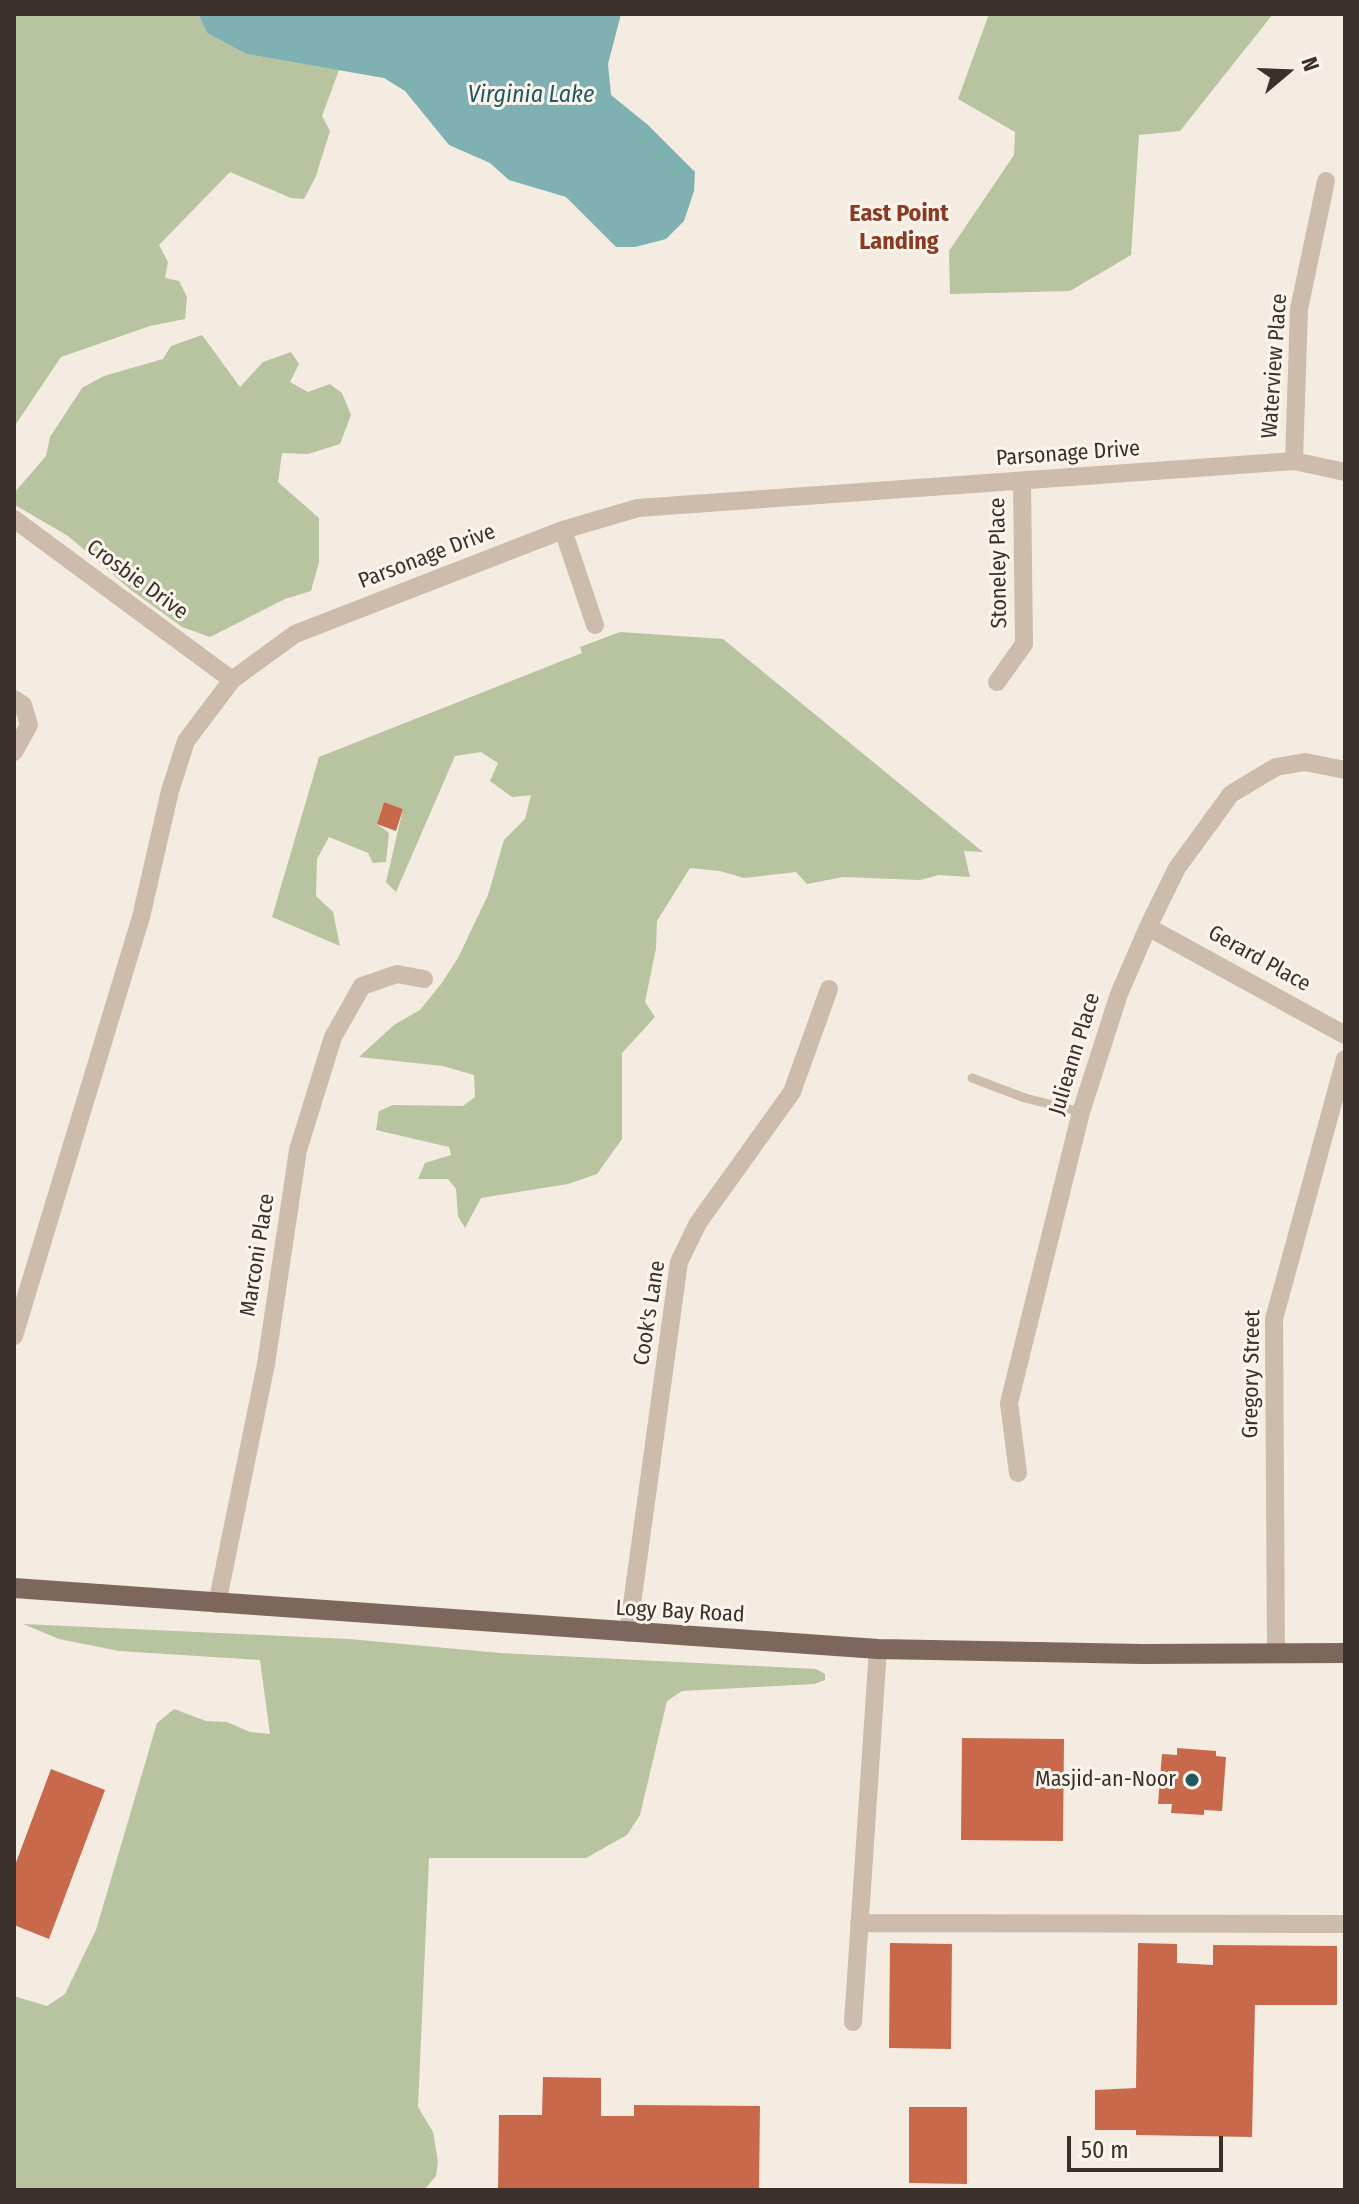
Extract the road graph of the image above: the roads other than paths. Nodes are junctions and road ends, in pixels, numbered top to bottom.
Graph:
1 (1326, 181) dead end
2 (1294, 461) junction
3 (1345, 472) edge
4 (1022, 482) junction
5 (14, 519) edge
6 (563, 530) junction
7 (595, 625) dead end
8 (232, 680) junction
9 (997, 682) dead end
10 (14, 699) edge
11 (14, 752) edge
12 (1345, 770) edge
13 (1148, 927) junction
14 (424, 979) dead end
15 (829, 989) dead end
16 (1345, 1035) edge
17 (1345, 1059) edge
18 (972, 1078) dead end
19 (1081, 1112) junction
20 (14, 1336) edge
21 (1018, 1473) dead end
22 (14, 1588) edge
23 (217, 1604) junction
24 (628, 1633) junction
25 (878, 1649) junction
26 (1276, 1652) junction
27 (1345, 1653) edge
28 (859, 1923) junction
29 (1345, 1924) edge
30 (853, 2022) dead end

1 - 2 street, Waterview Place
2 - 3 street, Parsonage Drive
2 - 4 street, Parsonage Drive
4 - 6 street, Parsonage Drive
4 - 9 street, Stoneley Place
5 - 8 street, Crosbie Drive
6 - 7 street
6 - 8 street, Parsonage Drive
8 - 20 street, Parsonage Drive
10 - 11 street
12 - 13 street, Julieann Place
13 - 16 street, Gerard Place
13 - 19 street, Julieann Place
14 - 23 street, Marconi Place
15 - 24 street, Cook's Lane
17 - 26 street, Gregory Street
18 - 19 lane
19 - 21 street, Julieann Place
22 - 23 main road, Logy Bay Road
23 - 24 main road, Logy Bay Road
24 - 25 main road, Logy Bay Road
25 - 26 main road, Logy Bay Road
25 - 28 street
26 - 27 main road, Logy Bay Road
28 - 29 street
28 - 30 street

